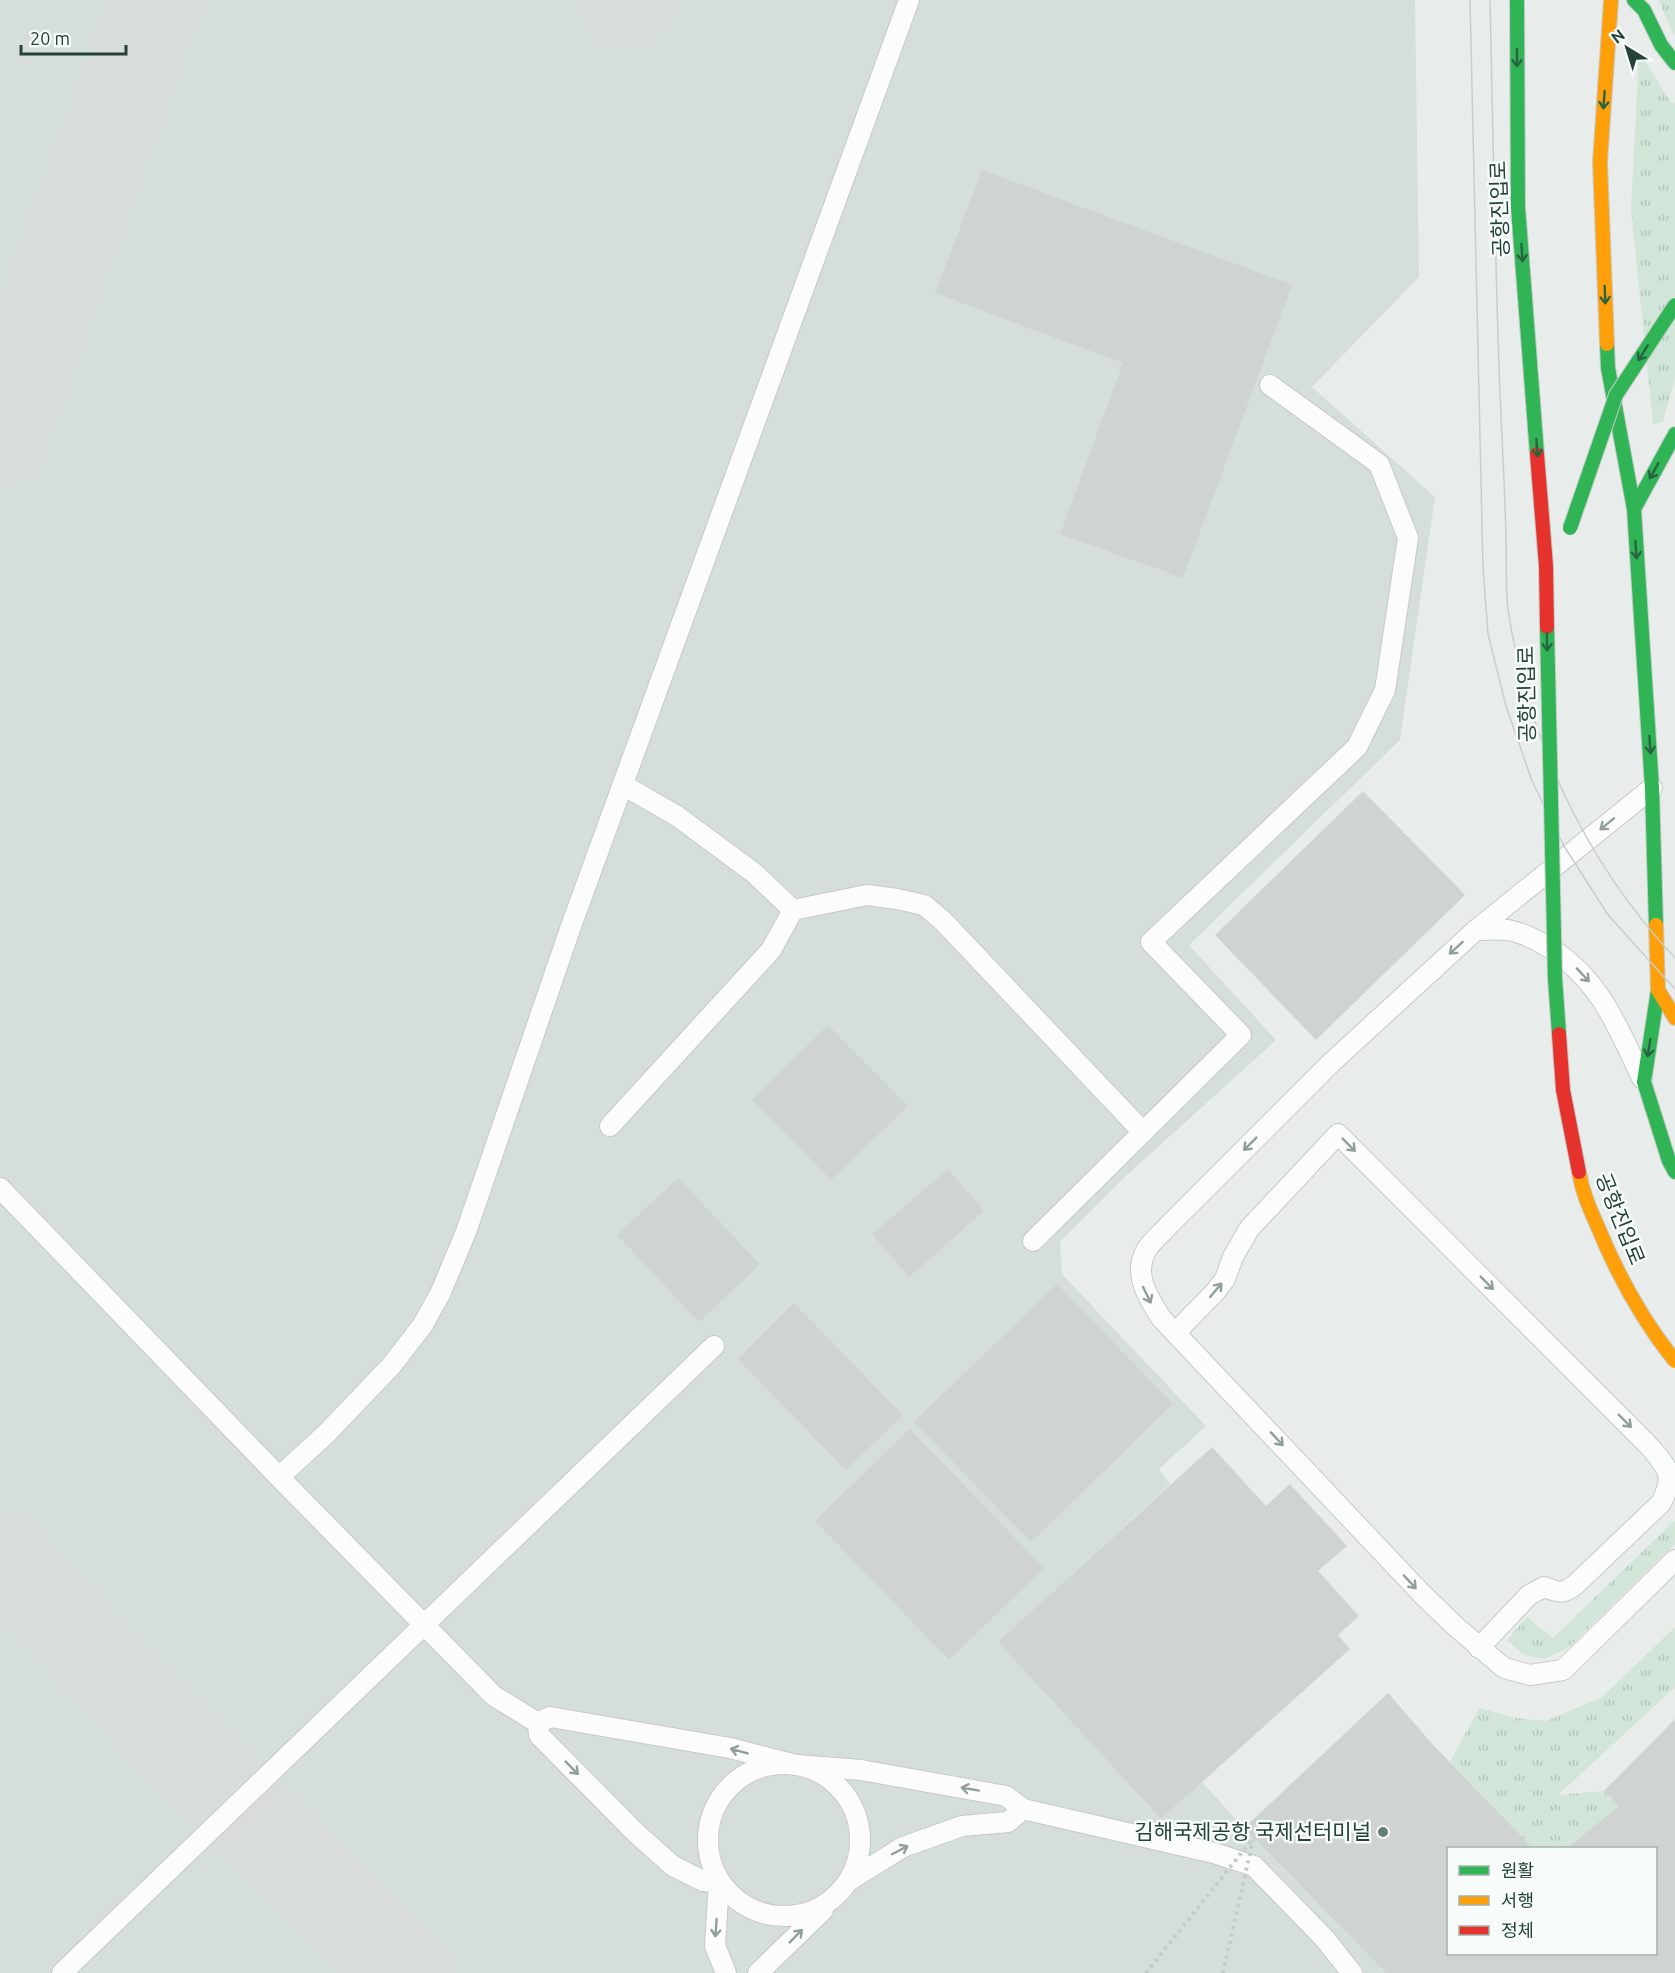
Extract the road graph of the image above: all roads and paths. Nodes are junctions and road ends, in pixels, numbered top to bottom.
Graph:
1 (909, 0) edge
2 (1517, 0) edge
3 (1611, 0) edge
4 (1634, 0) edge
5 (1675, 63) edge
6 (1675, 305) edge
7 (1270, 385) dead end
8 (1675, 434) edge
9 (1634, 509) junction
10 (1545, 566) junction
11 (622, 785) junction
12 (1652, 788) junction
13 (793, 910) junction
14 (1476, 930) junction
15 (1658, 990) junction
16 (1675, 1018) edge
17 (1644, 1082) junction
18 (610, 1126) dead end
19 (1143, 1132) junction
20 (1675, 1172) edge
21 (0, 1188) edge
22 (1033, 1241) dead end
23 (1176, 1332) junction
24 (714, 1346) dead end
25 (1675, 1361) edge
26 (279, 1477) junction
27 (1675, 1560) edge
28 (424, 1625) junction
29 (1479, 1648) junction
30 (538, 1723) junction
31 (796, 1766) junction
32 (1023, 1809) junction
33 (850, 1880) junction
34 (719, 1882) junction
35 (833, 1899) junction
36 (62, 1973) edge
37 (726, 1973) edge
38 (758, 1973) edge
39 (1146, 1973) edge
40 (1223, 1973) edge
41 (1352, 1973) edge

1 - 11 lane
2 -> 10 main road, 공항진입로, bridge
3 -> 9 main road
4 - 5 main road
6 -> 10 main road, bridge
7 - 19 lane
8 -> 9 main road
9 -> 12 main road
10 -> 25 main road, 공항진입로, bridge
11 - 13 lane
11 - 26 lane
12 -> 14 lane
12 - 15 main road
13 - 18 lane
13 - 19 lane
14 -> 17 lane
14 -> 23 lane
15 - 16 main road
15 -> 17 main road
17 - 20 main road
19 - 22 lane
21 - 26 lane
23 -> 29 lane
23 -> 29 lane
24 - 28 lane
26 - 28 lane
27 - 29 lane
28 - 30 lane
28 - 36 lane
31 -> 30 lane
30 -> 34 lane
32 -> 31 lane
31 - 33 lane
31 - 34 lane
33 -> 32 lane
32 - 41 lane
33 - 35 lane
34 - 35 lane
34 -> 37 lane
38 -> 35 lane
39 - 40 path, bridge

